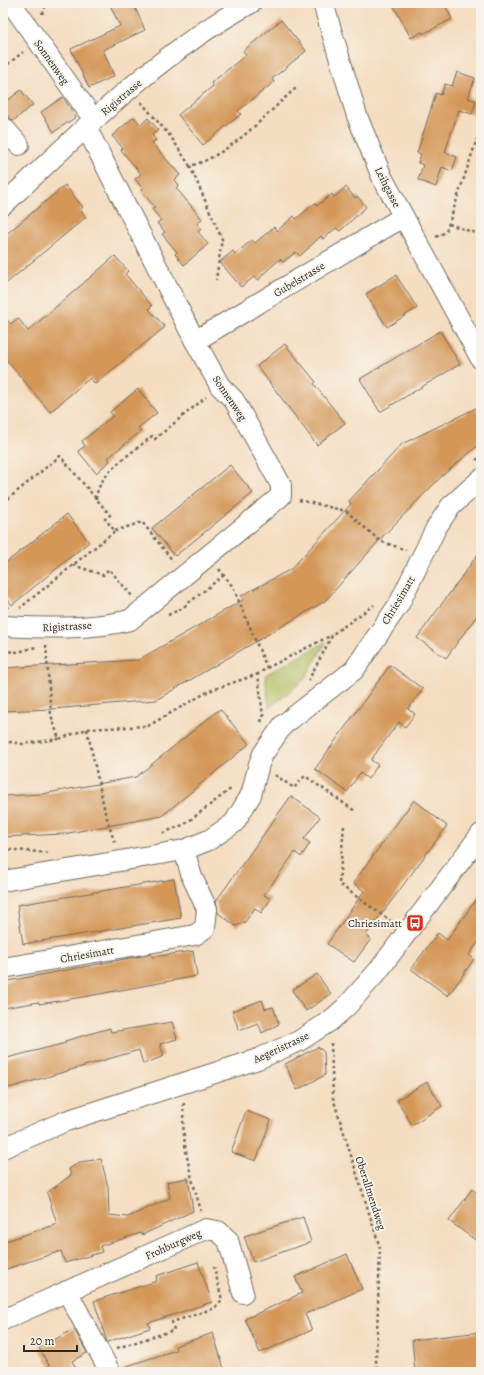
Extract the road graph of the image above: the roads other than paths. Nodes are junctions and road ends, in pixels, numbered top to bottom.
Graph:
1 (11, 3) edge
2 (251, 3) edge
3 (323, 3) edge
4 (90, 123) junction
5 (3, 127) edge
6 (19, 145) dead end
7 (3, 204) edge
8 (403, 217) junction
9 (195, 341) junction
10 (481, 358) edge
11 (476, 471) edge
12 (136, 615) joint
13 (8, 620) edge
14 (481, 834) edge
15 (184, 850) junction
16 (3, 881) edge
17 (3, 968) edge
18 (3, 1148) edge
19 (67, 1291) junction
20 (243, 1293) dead end
21 (3, 1320) edge
22 (110, 1372) edge

1 - 4 street, Sonnenweg
2 - 4 street, Rigistrasse
3 - 8 street, Leihgasse
4 - 7 street, Rigistrasse
4 - 9 street, Sonnenweg
5 - 6 street
8 - 9 street, Gubelstrasse
8 - 10 street, Leihgasse
9 - 12 street, Sonnenweg
11 - 15 street, Chriesimatt
12 - 13 street, Rigistrasse
14 - 18 street, Aegeristrasse
15 - 16 street, Chriesimatt
15 - 17 street, Chriesimatt
19 - 20 street, Frohburgweg
19 - 21 street, Frohburgweg
19 - 22 street

